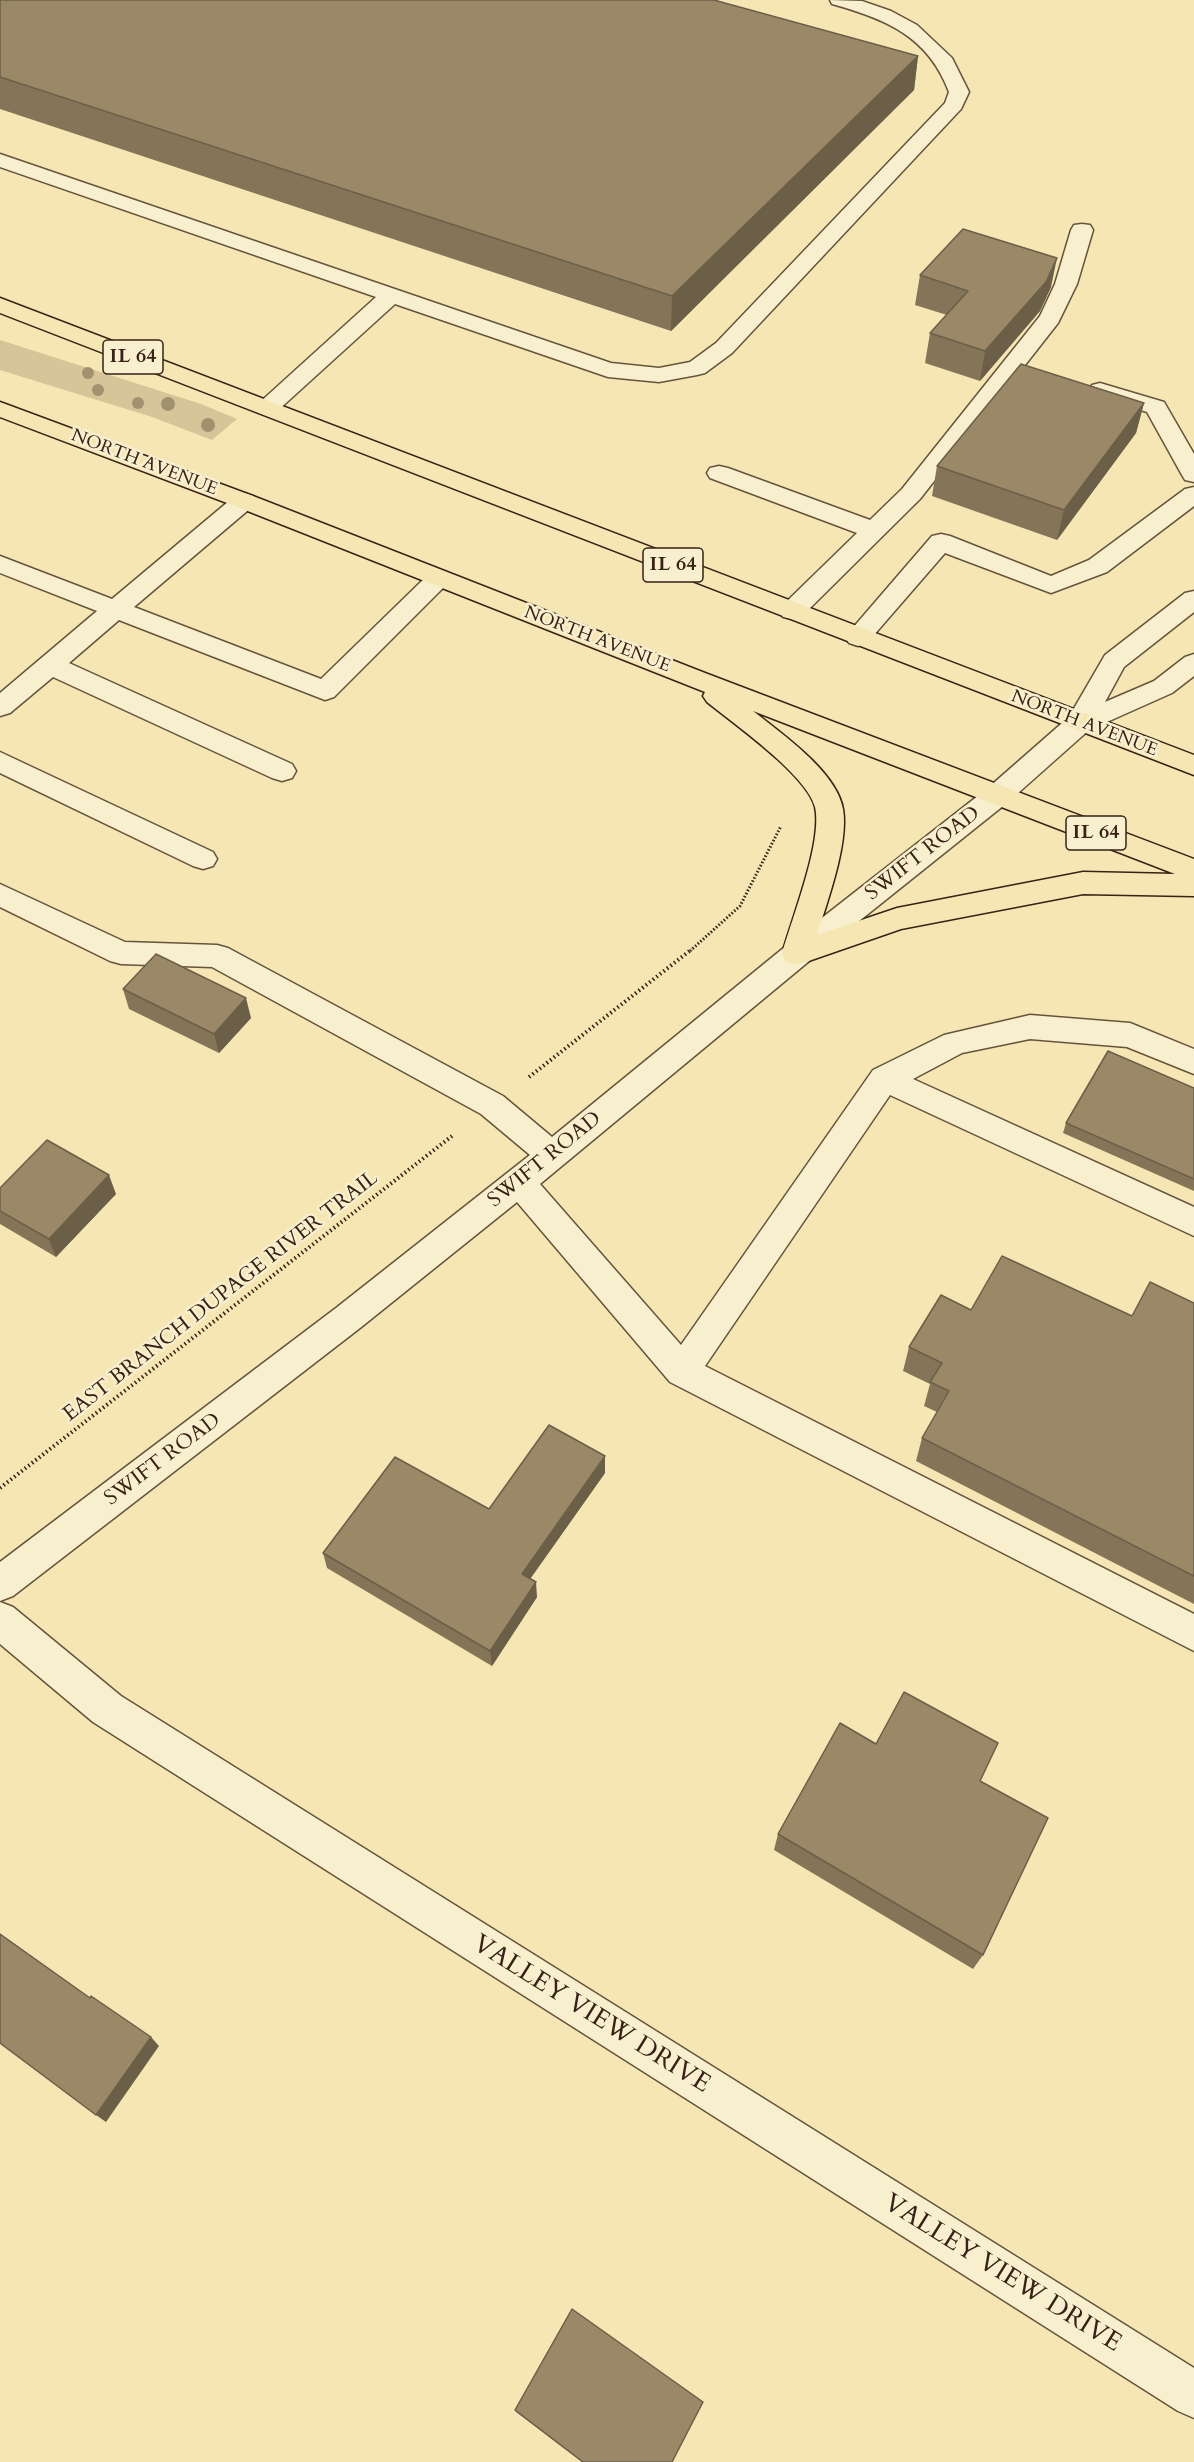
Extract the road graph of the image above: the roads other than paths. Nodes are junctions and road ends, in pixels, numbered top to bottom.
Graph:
1 (838, 0) edge
2 (0, 160) edge
3 (1082, 230) dead end
4 (392, 296) junction
5 (0, 305) edge
6 (1085, 386) edge
7 (267, 408) junction
8 (0, 409) edge
9 (718, 473) dead end
10 (1194, 475) edge
11 (1194, 494) edge
12 (244, 501) junction
13 (874, 530) junction
14 (0, 564) edge
15 (439, 579) junction
16 (1194, 599) edge
17 (114, 610) junction
18 (792, 611) junction
19 (858, 637) junction
20 (1194, 663) edge
21 (50, 665) junction
22 (0, 670) edge
23 (696, 679) junction
24 (28, 683) junction
25 (0, 707) edge
26 (1079, 723) junction
27 (0, 762) edge
28 (1194, 765) edge
29 (282, 771) dead end
30 (998, 795) junction
31 (203, 858) dead end
32 (1194, 870) edge
33 (1194, 885) edge
34 (0, 895) edge
35 (796, 954) junction
36 (1194, 1062) edge
37 (884, 1079) junction
38 (552, 1155) junction
39 (519, 1182) junction
40 (1194, 1222) edge
41 (682, 1371) junction
42 (0, 1584) edge
43 (0, 1620) edge
44 (1194, 1633) edge
45 (1194, 2395) edge

1 - 4 street
2 - 4 street
3 - 13 street
4 - 7 street
5 - 7 main road, NORTH AVENUE / IL 64
6 - 10 street
7 - 18 main road, NORTH AVENUE / IL 64
8 - 12 main road, NORTH AVENUE / IL 64
9 - 13 street
11 - 19 street
12 - 15 main road, NORTH AVENUE / IL 64
12 - 17 street
13 - 18 street
14 - 17 street
15 - 17 street
15 - 23 main road, NORTH AVENUE / IL 64
16 - 26 street, SWIFT ROAD
17 - 21 street
18 - 19 main road, NORTH AVENUE / IL 64
19 - 26 main road, NORTH AVENUE / IL 64
20 - 26 street, SWIFT ROAD
21 - 24 street
21 - 29 street
22 - 24 street
23 - 30 main road, NORTH AVENUE / IL 64
23 - 35 main road
24 - 25 street
26 - 28 main road, NORTH AVENUE / IL 64
26 - 30 street, SWIFT ROAD
27 - 31 street
30 - 32 main road, NORTH AVENUE / IL 64
30 - 35 street, SWIFT ROAD
33 - 35 main road
34 - 38 street
35 - 38 street, SWIFT ROAD
36 - 37 street
37 - 40 street
37 - 41 street
38 - 39 street, SWIFT ROAD
39 - 41 street
39 - 42 street, SWIFT ROAD
41 - 44 street
43 - 45 street, VALLEY VIEW DRIVE

